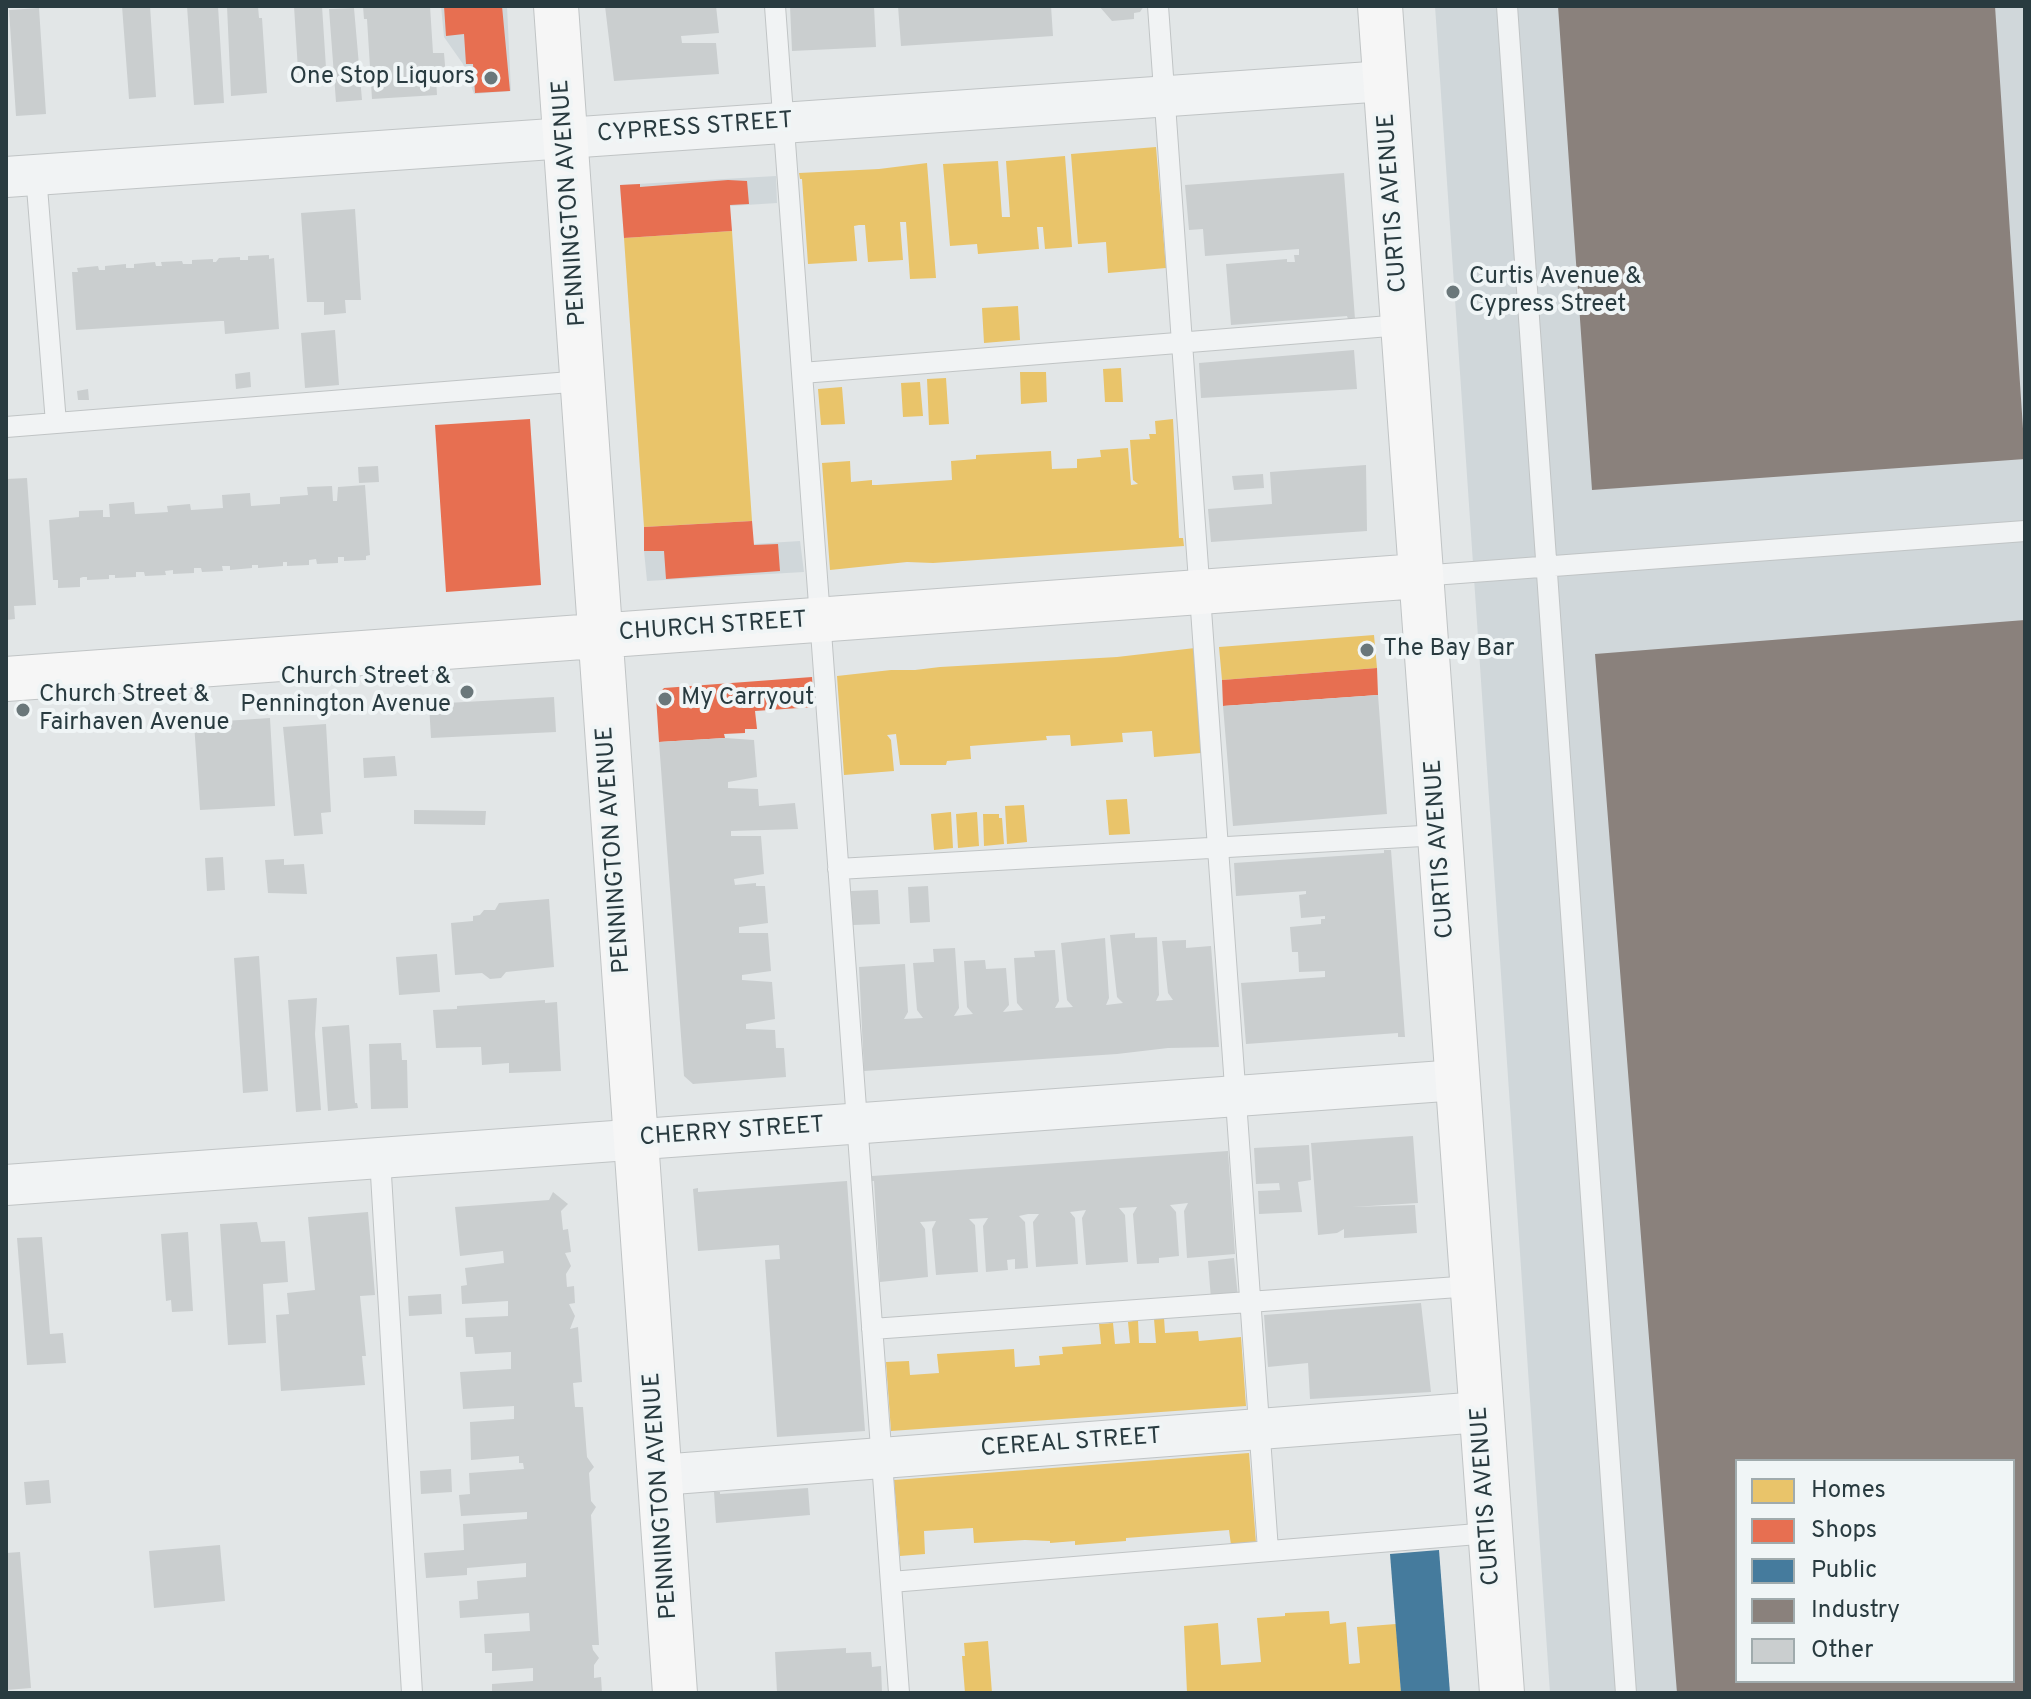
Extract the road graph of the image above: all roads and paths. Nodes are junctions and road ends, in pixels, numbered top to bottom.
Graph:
1 (556, 6) edge
2 (775, 6) edge
3 (1158, 6) edge
4 (1380, 6) edge
5 (1507, 6) edge
6 (1385, 81) junction
7 (1164, 96) junction
8 (783, 123) junction
9 (566, 138) junction
10 (21, 176) edge
11 (1402, 325) junction
12 (1182, 342) junction
13 (802, 373) junction
14 (583, 381) junction
15 (56, 423) junction
16 (6, 427) edge
17 (2025, 531) edge
18 (1548, 566) junction
19 (1419, 576) junction
20 (1200, 593) junction
21 (820, 621) junction
22 (600, 636) junction
23 (6, 679) edge
24 (1440, 835) junction
25 (1218, 847) junction
26 (838, 869) junction
27 (1458, 1080) junction
28 (1236, 1097) junction
29 (857, 1123) junction
30 (636, 1140) junction
31 (380, 1158) junction
32 (6, 1185) edge
33 (1472, 1286) junction
34 (1251, 1302) junction
35 (872, 1329) junction
36 (1481, 1412) junction
37 (1260, 1429) junction
38 (882, 1458) junction
39 (660, 1475) junction
40 (1490, 1533) junction
41 (1268, 1550) junction
42 (891, 1582) junction
43 (412, 1693) edge
44 (675, 1693) edge
45 (899, 1693) edge
46 (1502, 1693) edge
47 (1626, 1693) edge

1 - 9 main road, PENNINGTON AVENUE
2 - 8 lane
3 - 7 lane
4 - 6 main road, CURTIS AVENUE
5 - 18 lane
6 - 7 street, CYPRESS STREET
6 - 11 main road, CURTIS AVENUE
7 - 8 street, CYPRESS STREET
7 - 12 lane
8 - 9 street, CYPRESS STREET
8 - 13 lane
9 - 10 street, CYPRESS STREET
9 - 14 main road, PENNINGTON AVENUE
10 - 15 lane
11 - 12 lane
11 - 19 main road, CURTIS AVENUE
12 - 13 lane
12 - 20 lane
13 - 21 lane
14 - 15 lane
14 - 22 main road, PENNINGTON AVENUE
15 - 16 lane
17 - 18 lane
18 - 19 lane
18 - 47 lane
19 - 20 main road, CHURCH STREET
19 - 24 main road, CURTIS AVENUE
20 - 21 main road, CHURCH STREET
20 - 25 lane
21 - 22 main road, CHURCH STREET
21 - 26 lane
22 - 23 main road, CHURCH STREET
22 - 30 main road, PENNINGTON AVENUE
24 - 25 lane
24 - 27 main road, CURTIS AVENUE
25 - 26 lane
25 - 28 lane
26 - 29 lane
27 - 28 street, CHERRY STREET
27 - 33 main road, CURTIS AVENUE
28 - 29 street, CHERRY STREET
28 - 34 lane
29 - 30 street, CHERRY STREET
29 - 35 lane
30 - 31 street, CHERRY STREET
30 - 39 main road, PENNINGTON AVENUE
31 - 32 street, CHERRY STREET
31 - 43 lane
33 - 34 lane
33 - 36 main road, CURTIS AVENUE
34 - 35 lane
34 - 37 lane
35 - 38 lane
36 - 37 street, CEREAL STREET
36 - 40 main road, CURTIS AVENUE
37 - 38 street, CEREAL STREET
37 - 41 lane
38 - 39 street, CEREAL STREET
38 - 42 lane
39 - 44 main road, PENNINGTON AVENUE
40 - 41 lane
40 - 46 main road, CURTIS AVENUE
41 - 42 lane
42 - 45 lane

